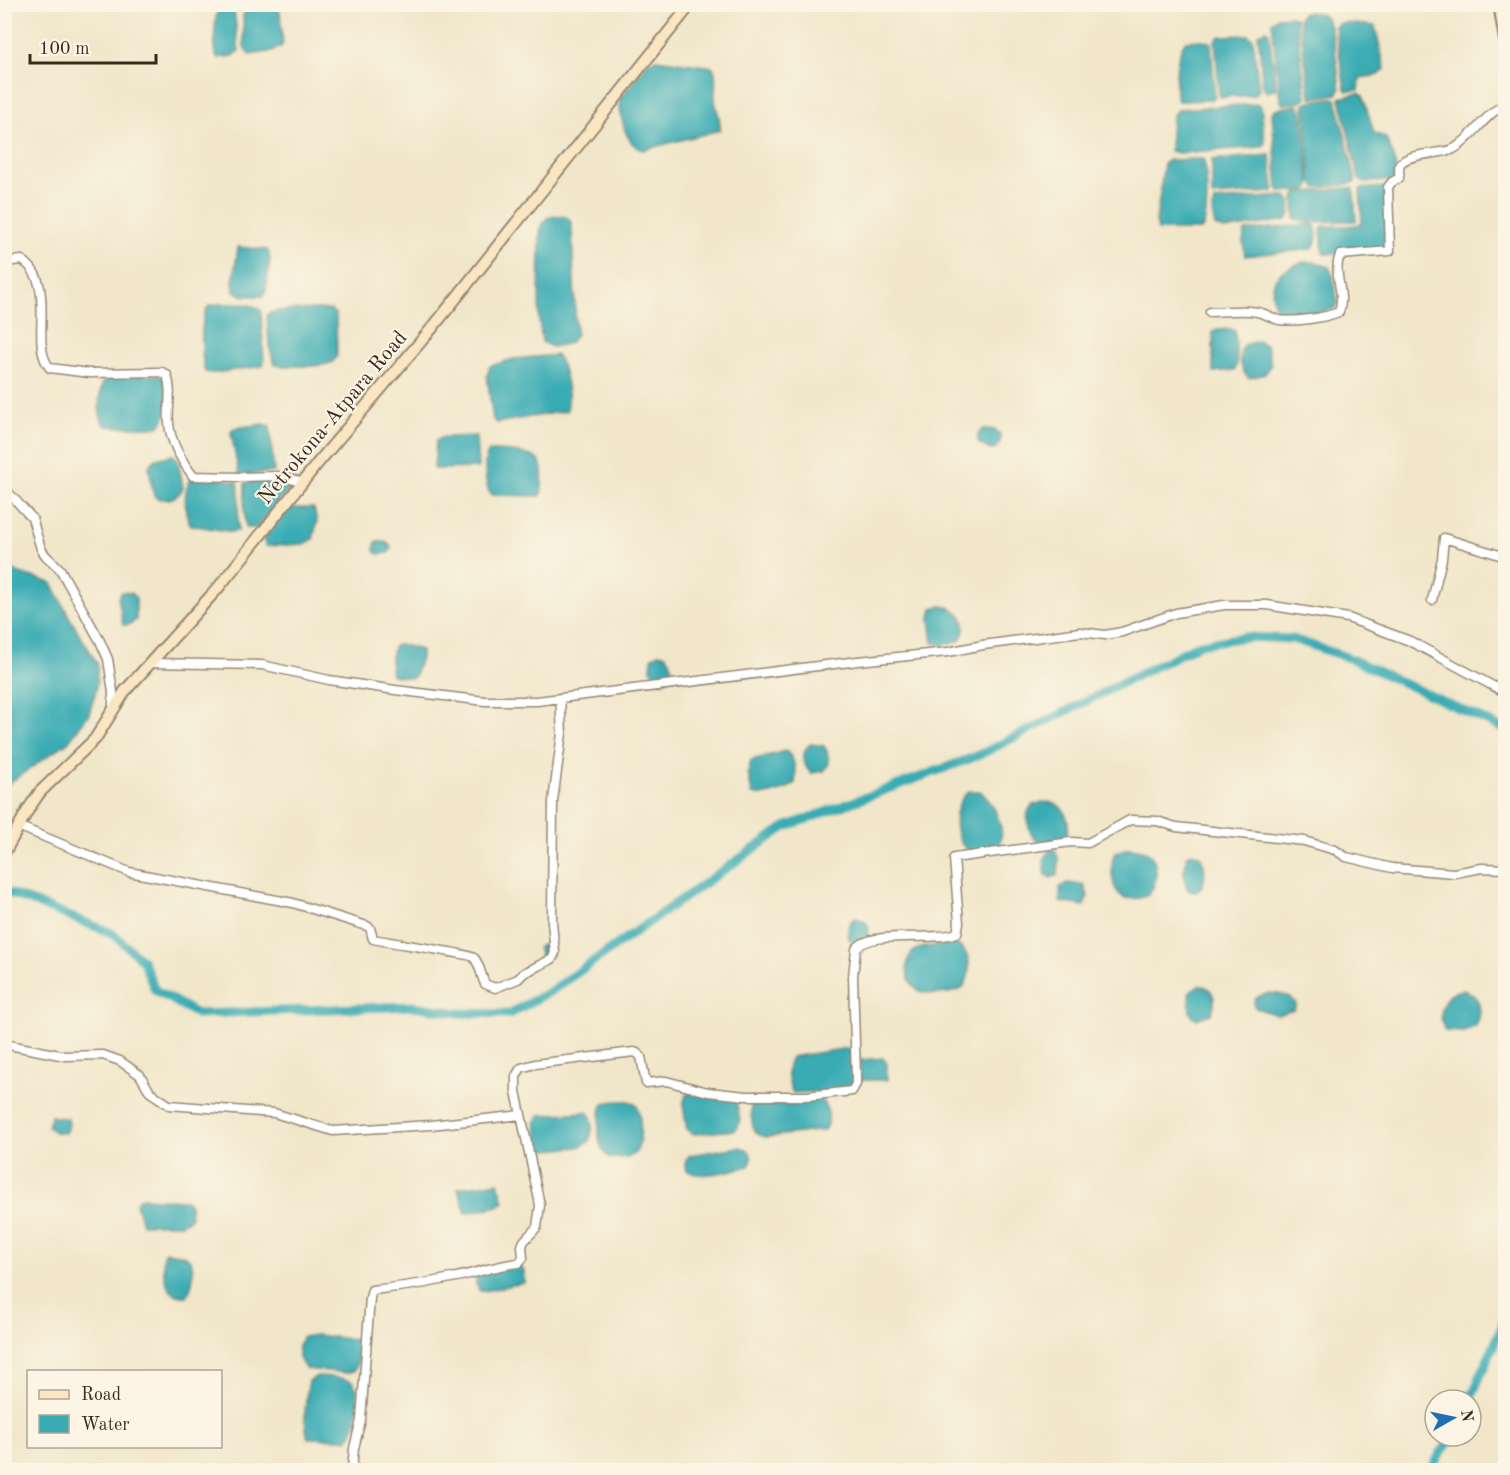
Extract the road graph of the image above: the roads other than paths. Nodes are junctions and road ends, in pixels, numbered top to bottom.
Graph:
1 (691, 4) edge
2 (1499, 4) edge
3 (1506, 46) edge
4 (1506, 104) edge
5 (4, 262) edge
6 (1209, 312) dead end
7 (303, 482) junction
8 (4, 488) edge
9 (1506, 557) edge
10 (1432, 600) dead end
11 (150, 663) junction
12 (1506, 693) edge
13 (560, 698) junction
14 (113, 709) junction
15 (18, 826) junction
16 (4, 852) edge
17 (1506, 869) edge
18 (4, 1044) edge
19 (521, 1114) junction
20 (352, 1470) edge

1 - 7 street, Netrokona-Atpara Road
2 - 3 street
4 - 6 street
5 - 7 street
7 - 11 street, Netrokona-Atpara Road
8 - 14 street
9 - 10 street
11 - 13 street
11 - 14 street, Netrokona-Atpara Road
12 - 13 street
13 - 15 street
14 - 15 street, Netrokona-Atpara Road
15 - 16 street, Netrokona-Atpara Road
17 - 19 street
18 - 19 street
19 - 20 street

